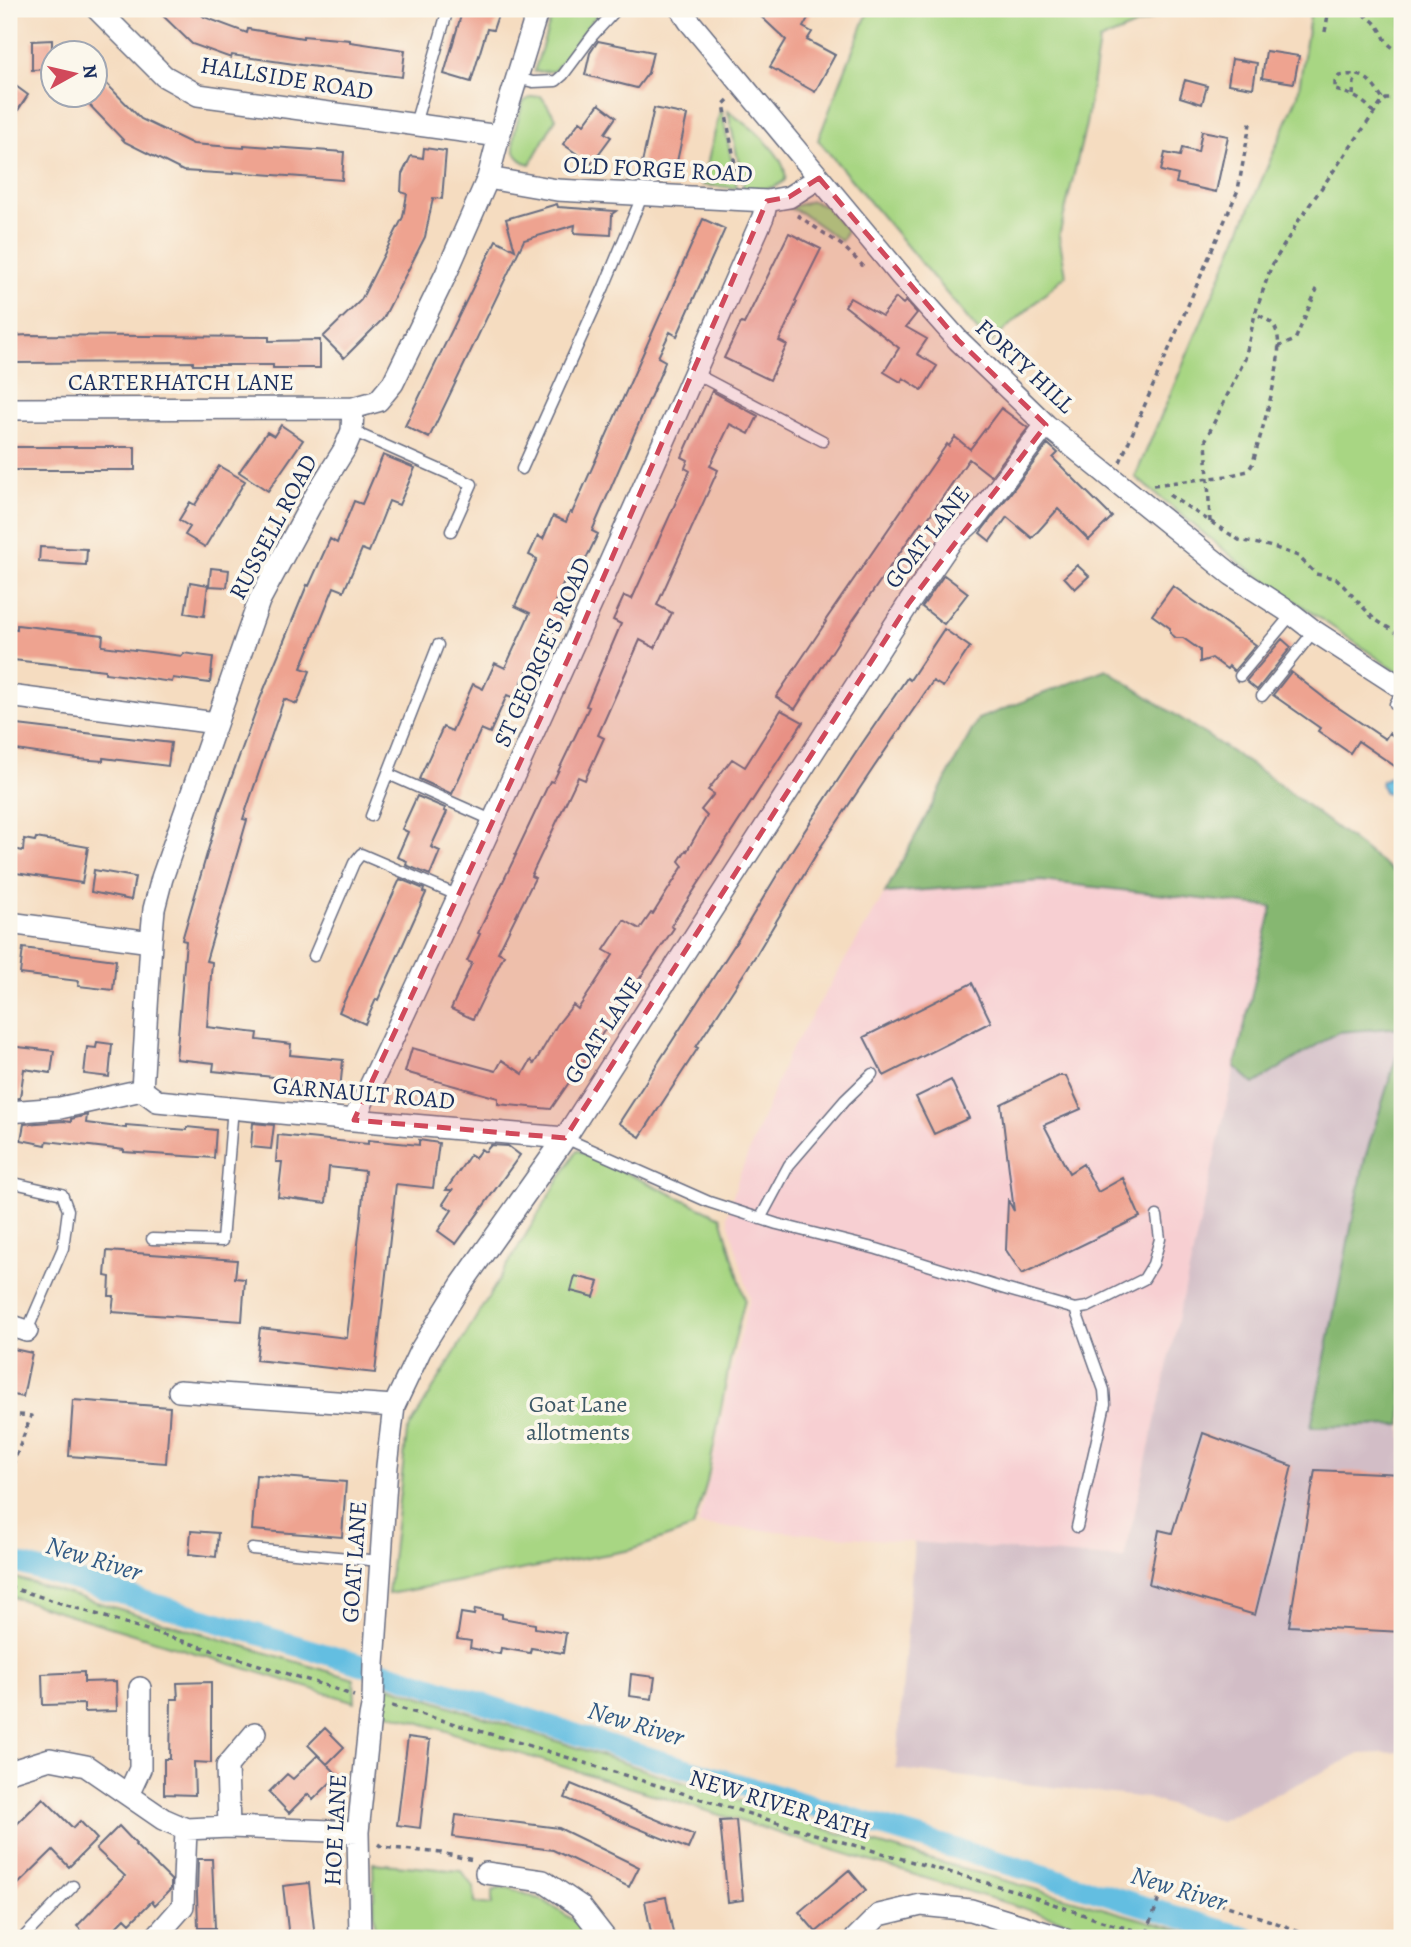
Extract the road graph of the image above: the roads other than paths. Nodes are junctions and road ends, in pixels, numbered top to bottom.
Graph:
1 (97, 9) edge
2 (448, 9) edge
3 (538, 9) edge
4 (617, 9) edge
5 (681, 9) edge
6 (517, 78) junction
7 (415, 124) junction
8 (499, 136) junction
9 (488, 178) junction
10 (819, 178) junction
11 (643, 194) junction
12 (766, 205) junction
13 (694, 373) junction
14 (352, 408) junction
15 (9, 409) edge
16 (1046, 425) junction
17 (352, 431) junction
18 (822, 441) dead end
19 (522, 469) dead end
20 (451, 531) dead end
21 (1293, 614) junction
22 (1314, 631) junction
23 (438, 645) dead end
24 (1240, 676) dead end
25 (1400, 694) edge
26 (9, 696) edge
27 (1262, 696) dead end
28 (216, 723) junction
29 (387, 774) junction
30 (371, 816) dead end
31 (494, 821) junction
32 (459, 896) junction
33 (9, 923) edge
34 (151, 942) junction
35 (314, 956) dead end
36 (872, 1074) dead end
37 (150, 1096) junction
38 (233, 1108) junction
39 (9, 1112) edge
40 (355, 1120) junction
41 (565, 1138) junction
42 (14, 1183) dead end
43 (1157, 1216) dead end
44 (760, 1219) junction
45 (152, 1239) dead end
46 (1074, 1309) junction
47 (18, 1328) edge
48 (179, 1391) dead end
49 (394, 1405) junction
50 (1077, 1527) dead end
51 (252, 1549) dead end
52 (380, 1561) junction
53 (139, 1688) dead end
54 (369, 1725) joint
55 (255, 1732) dead end
56 (9, 1772) edge
57 (128, 1795) junction
58 (229, 1827) junction
59 (186, 1829) junction
60 (358, 1832) junction
61 (486, 1873) road end
62 (73, 1886) dead end
63 (23, 1938) edge
64 (155, 1938) edge
65 (359, 1938) edge
66 (605, 1938) edge
67 (856, 1938) edge
68 (1062, 1938) edge

1 - 7 street, HALLSIDE ROAD
2 - 7 lane
3 - 6 street
4 - 6 lane
5 - 10 street, FORTY HILL
6 - 8 street
7 - 8 street, HALLSIDE ROAD
8 - 9 street
9 - 11 street, OLD FORGE ROAD
9 - 14 street
10 - 12 street, OLD FORGE ROAD
10 - 16 street, FORTY HILL
11 - 12 street, OLD FORGE ROAD
11 - 19 lane
12 - 13 street, ST GEORGE'S ROAD
13 - 18 lane
13 - 31 street, ST GEORGE'S ROAD
14 - 15 street, CARTERHATCH LANE
14 - 17 street, RUSSELL ROAD
16 - 21 street, FORTY HILL
16 - 41 street, GOAT LANE
17 - 20 lane
17 - 28 street, RUSSELL ROAD
21 - 22 street, FORTY HILL
21 - 24 lane
22 - 25 street, FORTY HILL
22 - 27 lane
23 - 29 lane
26 - 28 street
28 - 34 street, RUSSELL ROAD
29 - 30 lane
29 - 31 lane
31 - 32 street, ST GEORGE'S ROAD
32 - 35 lane
32 - 40 street, ST GEORGE'S ROAD
33 - 34 street
34 - 37 street, RUSSELL ROAD
36 - 44 lane
37 - 38 street, GARNAULT ROAD
37 - 39 street, GARNAULT ROAD
38 - 40 street, GARNAULT ROAD
38 - 45 lane
40 - 41 street, GARNAULT ROAD
41 - 44 lane
41 - 49 street, GOAT LANE
42 - 47 lane
43 - 46 lane
44 - 46 lane
46 - 50 lane
48 - 49 street
49 - 52 street, GOAT LANE
51 - 52 lane
52 - 54 street, GOAT LANE
53 - 57 street
54 - 60 street, HOE LANE
55 - 58 street
56 - 57 street
57 - 59 street
58 - 59 street
58 - 60 street
59 - 64 street
60 - 65 street, HOE LANE
61 - 66 street
62 - 63 lane
67 - 68 street

